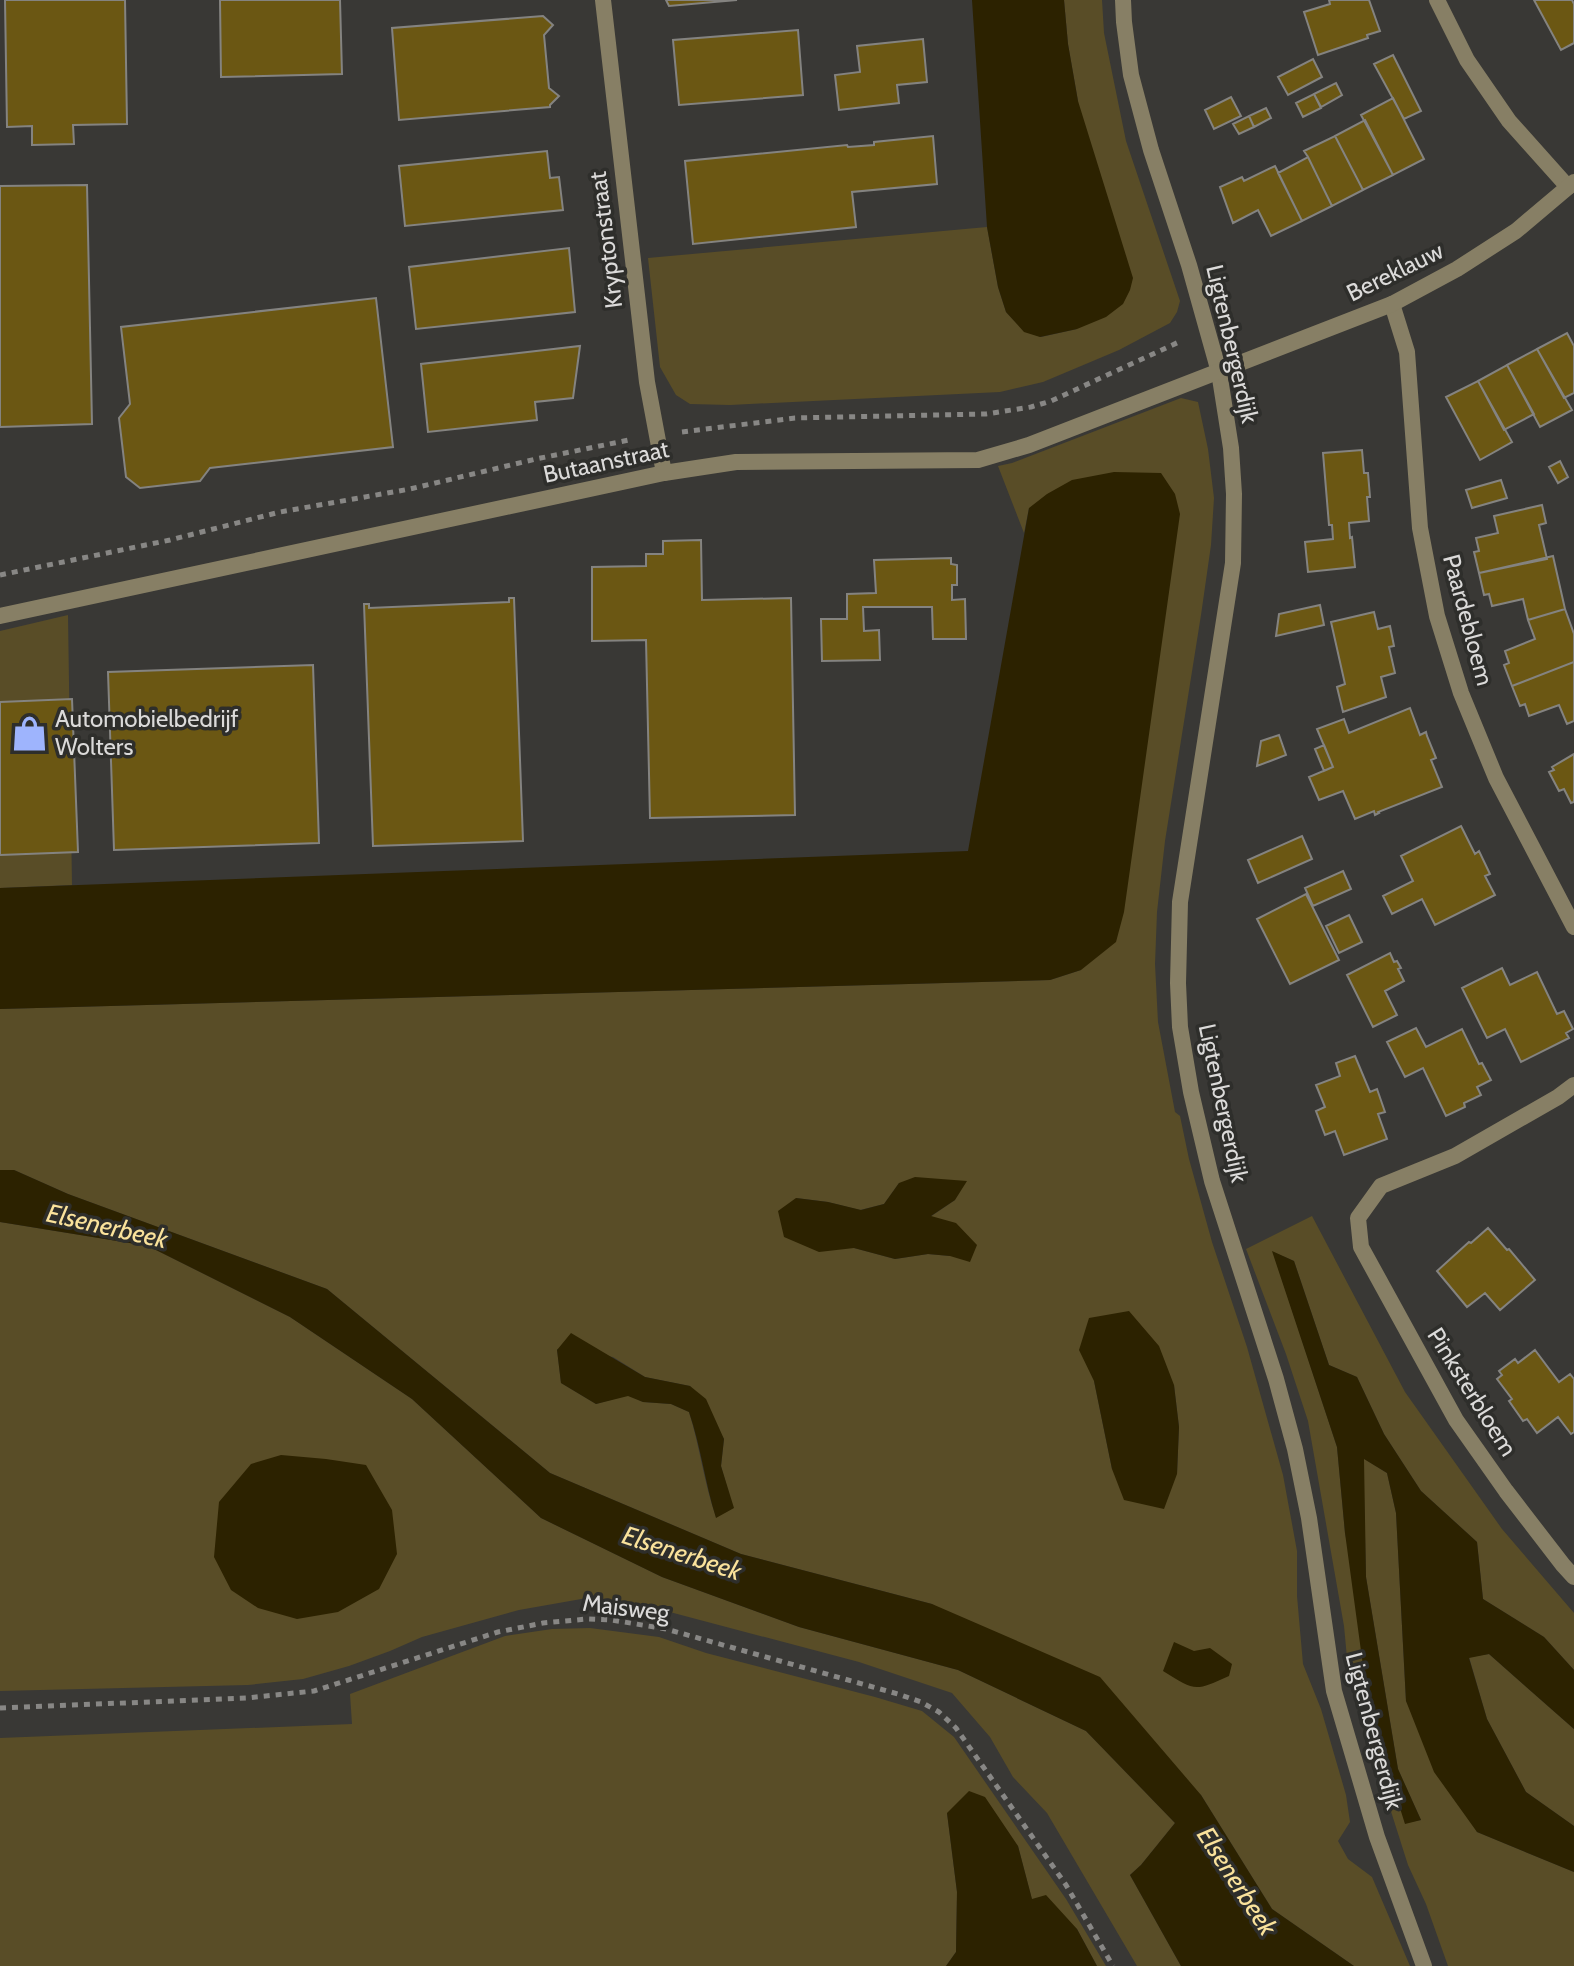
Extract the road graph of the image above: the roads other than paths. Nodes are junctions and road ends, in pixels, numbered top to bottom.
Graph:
1 (603, 0) edge
2 (1123, 0) edge
3 (1437, 0) edge
4 (1571, 184) edge
5 (1392, 304) junction
6 (1219, 372) junction
7 (664, 473) junction
8 (0, 616) edge
9 (1574, 927) edge
10 (1574, 1085) edge
11 (1574, 1577) edge
12 (1424, 1966) edge

1 - 7 street, Kryptonstraat
2 - 6 street, Ligtenbergerdijk
3 - 4 street
4 - 5 street, Bereklauw
5 - 6 street, Bereklauw
5 - 9 street, Paardebloem
6 - 7 street, Butaanstraat
6 - 12 street, Ligtenbergerdijk
7 - 8 street, Butaanstraat
10 - 11 street, Pinksterbloem

